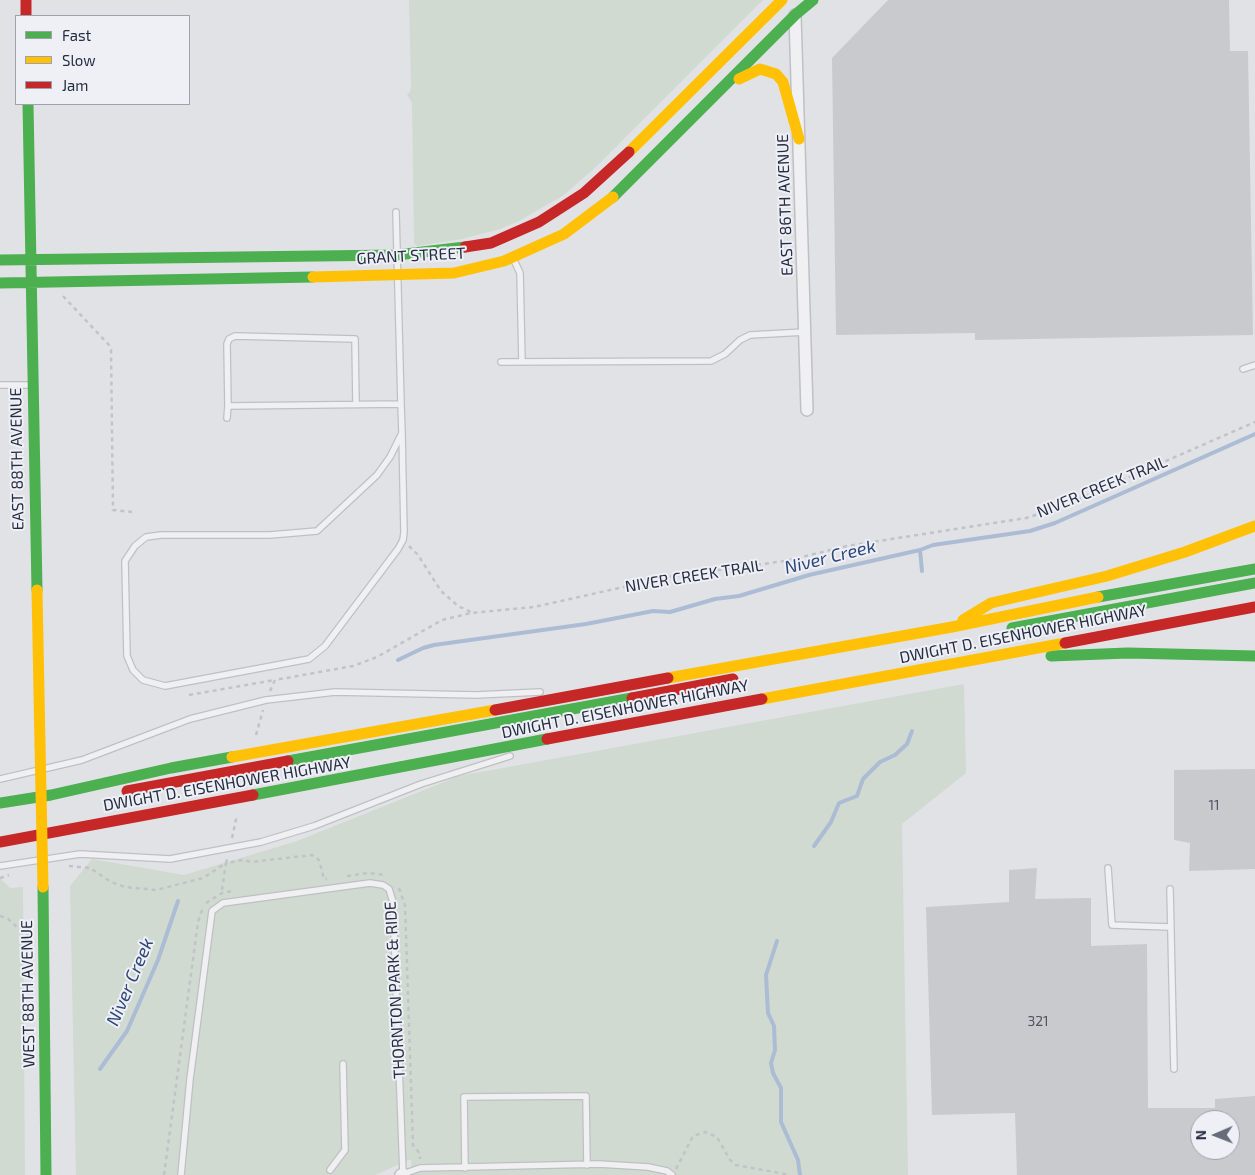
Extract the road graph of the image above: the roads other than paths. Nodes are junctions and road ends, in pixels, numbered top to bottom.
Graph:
1 (26, 0) edge
2 (782, 0) edge
3 (795, 0) edge
4 (814, 0) edge
5 (26, 15) edge
6 (795, 15) junction
7 (723, 89) junction
8 (28, 105) edge
9 (799, 139) junction
10 (396, 212) dead end
11 (397, 255) junction
12 (513, 257) junction
13 (0, 260) edge
14 (30, 260) junction
15 (397, 276) junction
16 (0, 283) edge
17 (30, 283) junction
18 (805, 332) junction
19 (501, 362) dead end
20 (522, 362) junction
21 (1255, 365) edge
22 (1243, 369) dead end
23 (0, 385) edge
24 (31, 385) junction
25 (356, 404) junction
26 (401, 404) junction
27 (228, 406) junction
28 (806, 410) dead end
29 (227, 418) dead end
30 (402, 433) junction
31 (1255, 526) edge
32 (1255, 569) edge
33 (1255, 584) edge
34 (1255, 607) edge
35 (952, 627) junction
36 (1004, 630) dead end
37 (956, 638) dead end
38 (918, 645) dead end
39 (1255, 656) edge
40 (932, 668) junction
41 (747, 677) dead end
42 (612, 687) junction
43 (548, 691) dead end
44 (558, 691) dead end
45 (622, 726) junction
46 (539, 748) dead end
47 (520, 753) dead end
48 (0, 779) edge
49 (51, 795) junction
50 (0, 803) edge
51 (41, 813) joint
52 (0, 842) edge
53 (0, 866) edge
54 (1108, 868) dead end
55 (1170, 889) dead end
56 (1170, 927) junction
57 (343, 1064) dead end
58 (1174, 1069) dead end
59 (587, 1164) junction
60 (465, 1168) junction
61 (330, 1170) dead end
62 (402, 1174) edge
63 (46, 1175) edge
64 (181, 1175) edge
65 (672, 1175) edge

1 - 5 main road
2 - 11 main road, GRANT STREET
3 - 6 main road, EAST 86TH AVENUE
4 - 6 main road, GRANT STREET
6 - 7 main road, GRANT STREET
6 - 9 street, EAST 86TH AVENUE
7 - 9 main road
7 - 12 main road, GRANT STREET
8 - 14 main road, EAST 88TH AVENUE
9 - 18 street, EAST 86TH AVENUE
10 - 11 lane
11 - 14 main road, GRANT STREET
11 - 15 lane
12 - 15 main road, GRANT STREET
12 - 20 lane
13 - 14 main road, GRANT STREET
14 - 17 main road, EAST 88TH AVENUE
15 - 17 main road, GRANT STREET
15 - 26 lane
16 - 17 main road, GRANT STREET
17 - 24 main road, EAST 88TH AVENUE
18 - 20 lane
18 - 28 street, EAST 86TH AVENUE
19 - 20 lane
21 - 22 lane
23 - 24 lane
24 - 51 main road, EAST 88TH AVENUE, bridge
25 - 26 lane
25 - 27 lane
25 - 27 lane
26 - 30 lane
27 - 29 lane
30 - 30 lane
31 - 35 main road
32 - 35 main road, DWIGHT D. EISENHOWER HIGHWAY
33 - 36 main road
34 - 40 main road, DWIGHT D. EISENHOWER HIGHWAY
35 - 42 main road, DWIGHT D. EISENHOWER HIGHWAY
37 - 38 main road
39 - 40 main road
40 - 45 main road, DWIGHT D. EISENHOWER HIGHWAY
41 - 49 main road
42 - 44 lane
42 - 49 main road, DWIGHT D. EISENHOWER HIGHWAY
43 - 48 lane
45 - 46 lane
45 - 52 main road, DWIGHT D. EISENHOWER HIGHWAY
47 - 53 lane
49 - 50 main road, DWIGHT D. EISENHOWER HIGHWAY
51 - 63 main road, WEST 88TH AVENUE, bridge
54 - 56 lane
55 - 56 lane
56 - 58 lane
57 - 61 lane
59 - 60 lane
59 - 60 lane
59 - 65 lane
60 - 62 lane
62 - 64 lane, THORNTON PARK & RIDE

